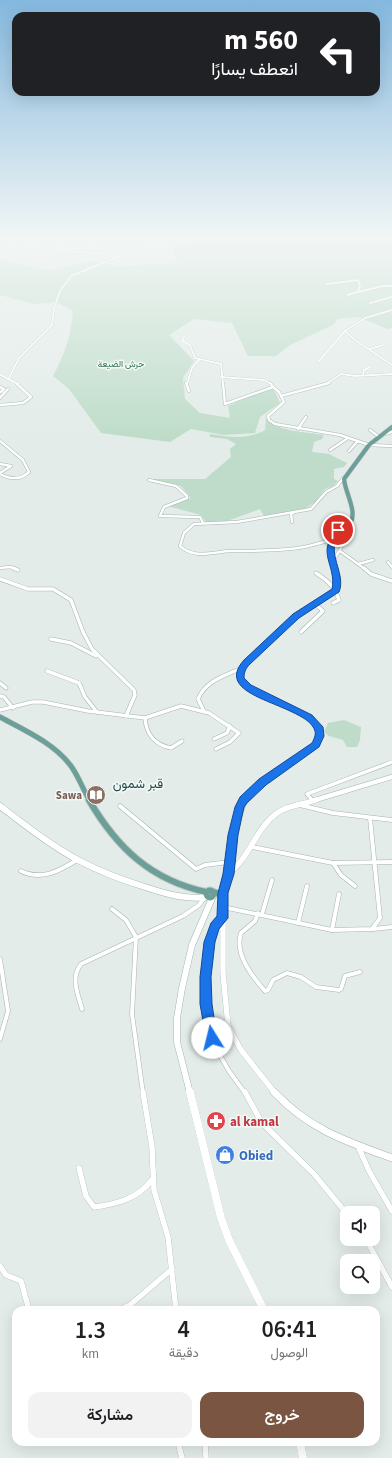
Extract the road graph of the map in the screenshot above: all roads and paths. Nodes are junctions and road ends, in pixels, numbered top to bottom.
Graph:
1 (56, 304) edge
2 (392, 310) edge
3 (345, 331) junction
4 (184, 337) dead end
5 (382, 345) dead end
6 (370, 349) junction
7 (199, 360) junction
8 (319, 361) dead end
9 (392, 365) edge
10 (370, 367) dead end
11 (386, 371) dead end
12 (363, 374) junction
13 (379, 374) junction
14 (392, 374) edge
15 (0, 375) edge
16 (221, 377) junction
17 (9, 378) junction
18 (0, 387) edge
19 (274, 387) junction
20 (8, 388) dead end
21 (189, 391) dead end
22 (1, 392) edge
23 (281, 396) junction
24 (0, 398) edge
25 (0, 405) edge
26 (306, 417) dead end
27 (392, 427) edge
28 (298, 429) junction
29 (370, 430) dead end
30 (392, 432) edge
31 (379, 436) junction
32 (348, 438) junction
33 (0, 441) edge
34 (359, 442) junction
35 (369, 445) junction
36 (384, 446) junction
37 (392, 446) edge
38 (330, 450) dead end
39 (390, 450) dead end
40 (349, 451) dead end
41 (0, 464) edge
42 (0, 474) edge
43 (344, 477) junction
44 (149, 480) dead end
45 (293, 513) junction
46 (292, 522) dead end
47 (203, 523) junction
48 (346, 528) junction
49 (328, 532) dead end
50 (334, 539) junction
51 (373, 560) dead end
52 (332, 561) junction
53 (388, 562) dead end
54 (358, 564) junction
55 (392, 567) edge
56 (0, 568) edge
57 (18, 570) dead end
58 (316, 572) dead end
59 (0, 579) edge
60 (392, 581) edge
61 (336, 590) junction
62 (333, 603) dead end
63 (315, 604) junction
64 (323, 611) junction
65 (327, 614) dead end
66 (302, 632) dead end
67 (51, 639) dead end
68 (105, 662) junction
69 (242, 668) junction
70 (46, 671) dead end
71 (0, 683) edge
72 (6, 688) dead end
73 (0, 696) edge
74 (13, 708) junction
75 (0, 710) edge
76 (204, 711) junction
77 (96, 712) junction
78 (126, 716) junction
79 (0, 717) edge
80 (145, 718) junction
81 (230, 726) junction
82 (214, 739) dead end
83 (182, 741) dead end
84 (216, 749) dead end
85 (392, 762) edge
86 (392, 777) edge
87 (312, 800) junction
88 (299, 804) junction
89 (0, 806) edge
90 (120, 806) dead end
91 (370, 818) junction
92 (392, 820) edge
93 (252, 847) junction
94 (78, 860) junction
95 (230, 862) junction
96 (374, 862) junction
97 (392, 862) edge
98 (333, 863) junction
99 (21, 871) dead end
100 (228, 874) junction
101 (272, 880) dead end
102 (307, 886) dead end
103 (355, 886) dead end
104 (223, 893) junction
105 (339, 894) dead end
106 (209, 895) junction
107 (223, 907) junction
108 (112, 909) dead end
109 (260, 914) junction
110 (222, 918) junction
111 (298, 923) junction
112 (392, 926) edge
113 (332, 930) junction
114 (372, 930) junction
115 (136, 937) junction
116 (0, 960) edge
117 (360, 972) dead end
118 (82, 1009) dead end
119 (0, 1039) edge
120 (358, 1145) junction
121 (392, 1158) edge
122 (79, 1168) dead end
123 (152, 1180) junction
124 (340, 1206) edge
125 (392, 1210) edge
126 (370, 1246) edge
127 (0, 1266) edge
128 (172, 1269) junction
129 (392, 1287) edge
130 (28, 1306) edge
131 (128, 1306) edge
132 (175, 1306) edge
133 (262, 1306) edge
134 (179, 1446) edge
135 (205, 1446) edge
136 (301, 1446) edge
137 (182, 1458) edge
138 (206, 1458) edge
139 (303, 1458) edge

1 - 17 street
2 - 3 street
3 - 6 street
3 - 8 street
4 - 7 street
5 - 6 street
6 - 9 street
7 - 16 street
7 - 21 street
10 - 12 street
11 - 13 street
12 - 13 street
12 - 23 street
13 - 14 street
15 - 17 street
16 - 19 street
16 - 19 street
17 - 25 street
18 - 22 street
19 - 23 street
20 - 22 street
22 - 24 street
23 - 28 street
26 - 28 street
27 - 31 main road
28 - 32 street
29 - 31 street
30 - 31 street
31 - 35 main road
32 - 34 street
32 - 38 street
33 - 42 street
34 - 35 street
34 - 40 street
35 - 36 street
35 - 43 main road
36 - 37 street
36 - 39 street
41 - 42 street
43 - 45 street
43 - 48 main road
44 - 47 street
45 - 46 street
45 - 47 street
47 - 50 street
48 - 49 street
48 - 50 main road
50 - 52 main road
51 - 54 street
52 - 54 street
52 - 61 main road
53 - 55 street
54 - 60 street
56 - 57 street
58 - 61 street
59 - 68 street
61 - 62 street
61 - 63 main road
63 - 64 street
63 - 69 main road
64 - 65 street
64 - 66 street
67 - 68 street
68 - 78 street
69 - 76 street
69 - 95 main road
70 - 77 street
71 - 72 street
73 - 74 street
74 - 75 street
74 - 77 street
76 - 80 street
76 - 81 street
77 - 78 street
78 - 80 street
79 - 106 main road
80 - 83 street
81 - 82 street
81 - 84 street
85 - 87 street
86 - 87 street
87 - 88 street
88 - 91 street
88 - 93 street
89 - 94 main road
90 - 95 street
91 - 92 street
91 - 96 street
93 - 98 street
93 - 100 street
94 - 99 street
94 - 106 main road
95 - 100 main road
96 - 97 street
96 - 98 street
96 - 114 street
98 - 103 street
100 - 104 main road
101 - 109 street
102 - 111 street
104 - 106 main road
104 - 107 street
105 - 113 street
106 - 115 street
106 - 133 main road
107 - 109 street
107 - 110 street
108 - 115 street
109 - 111 street
109 - 117 street
110 - 120 street
110 - 124 street
111 - 113 street
112 - 114 street
113 - 114 street
115 - 118 street
115 - 123 street
116 - 119 street
120 - 121 street
120 - 125 street
122 - 123 street
123 - 128 street
126 - 129 street
127 - 130 street
128 - 131 street
128 - 132 street
134 - 137 street
135 - 138 street
136 - 139 main road

